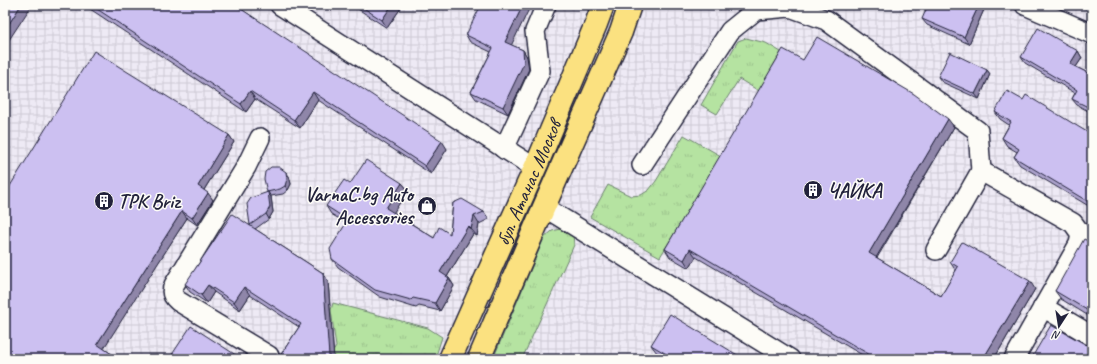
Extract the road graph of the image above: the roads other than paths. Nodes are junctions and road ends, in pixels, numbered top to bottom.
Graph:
1 (280, 5) edge
2 (546, 5) edge
3 (603, 5) edge
4 (630, 5) edge
5 (1025, 5) edge
6 (1092, 34) edge
7 (260, 138) dead end
8 (504, 149) junction
9 (642, 165) dead end
10 (535, 168) junction
11 (981, 171) junction
12 (525, 190) junction
13 (544, 207) junction
14 (936, 250) dead end
15 (1043, 307) junction
16 (1092, 336) edge
17 (269, 356) dead end
18 (450, 359) edge
19 (479, 359) edge
20 (790, 359) edge
21 (1014, 359) edge

1 - 8 lane
2 - 8 lane
3 - 10 main road, бул. Атанас Москов
4 - 13 main road, бул. Атанас Москов
5 - 6 lane
7 - 17 lane
8 - 10 lane
9 - 11 lane
10 - 12 main road, бул. Атанас Москов
11 - 14 lane
11 - 15 lane
12 - 13 main road
12 - 18 main road, бул. Атанас Москов
13 - 19 main road, бул. Атанас Москов
13 - 20 lane
15 - 16 lane
15 - 21 lane

